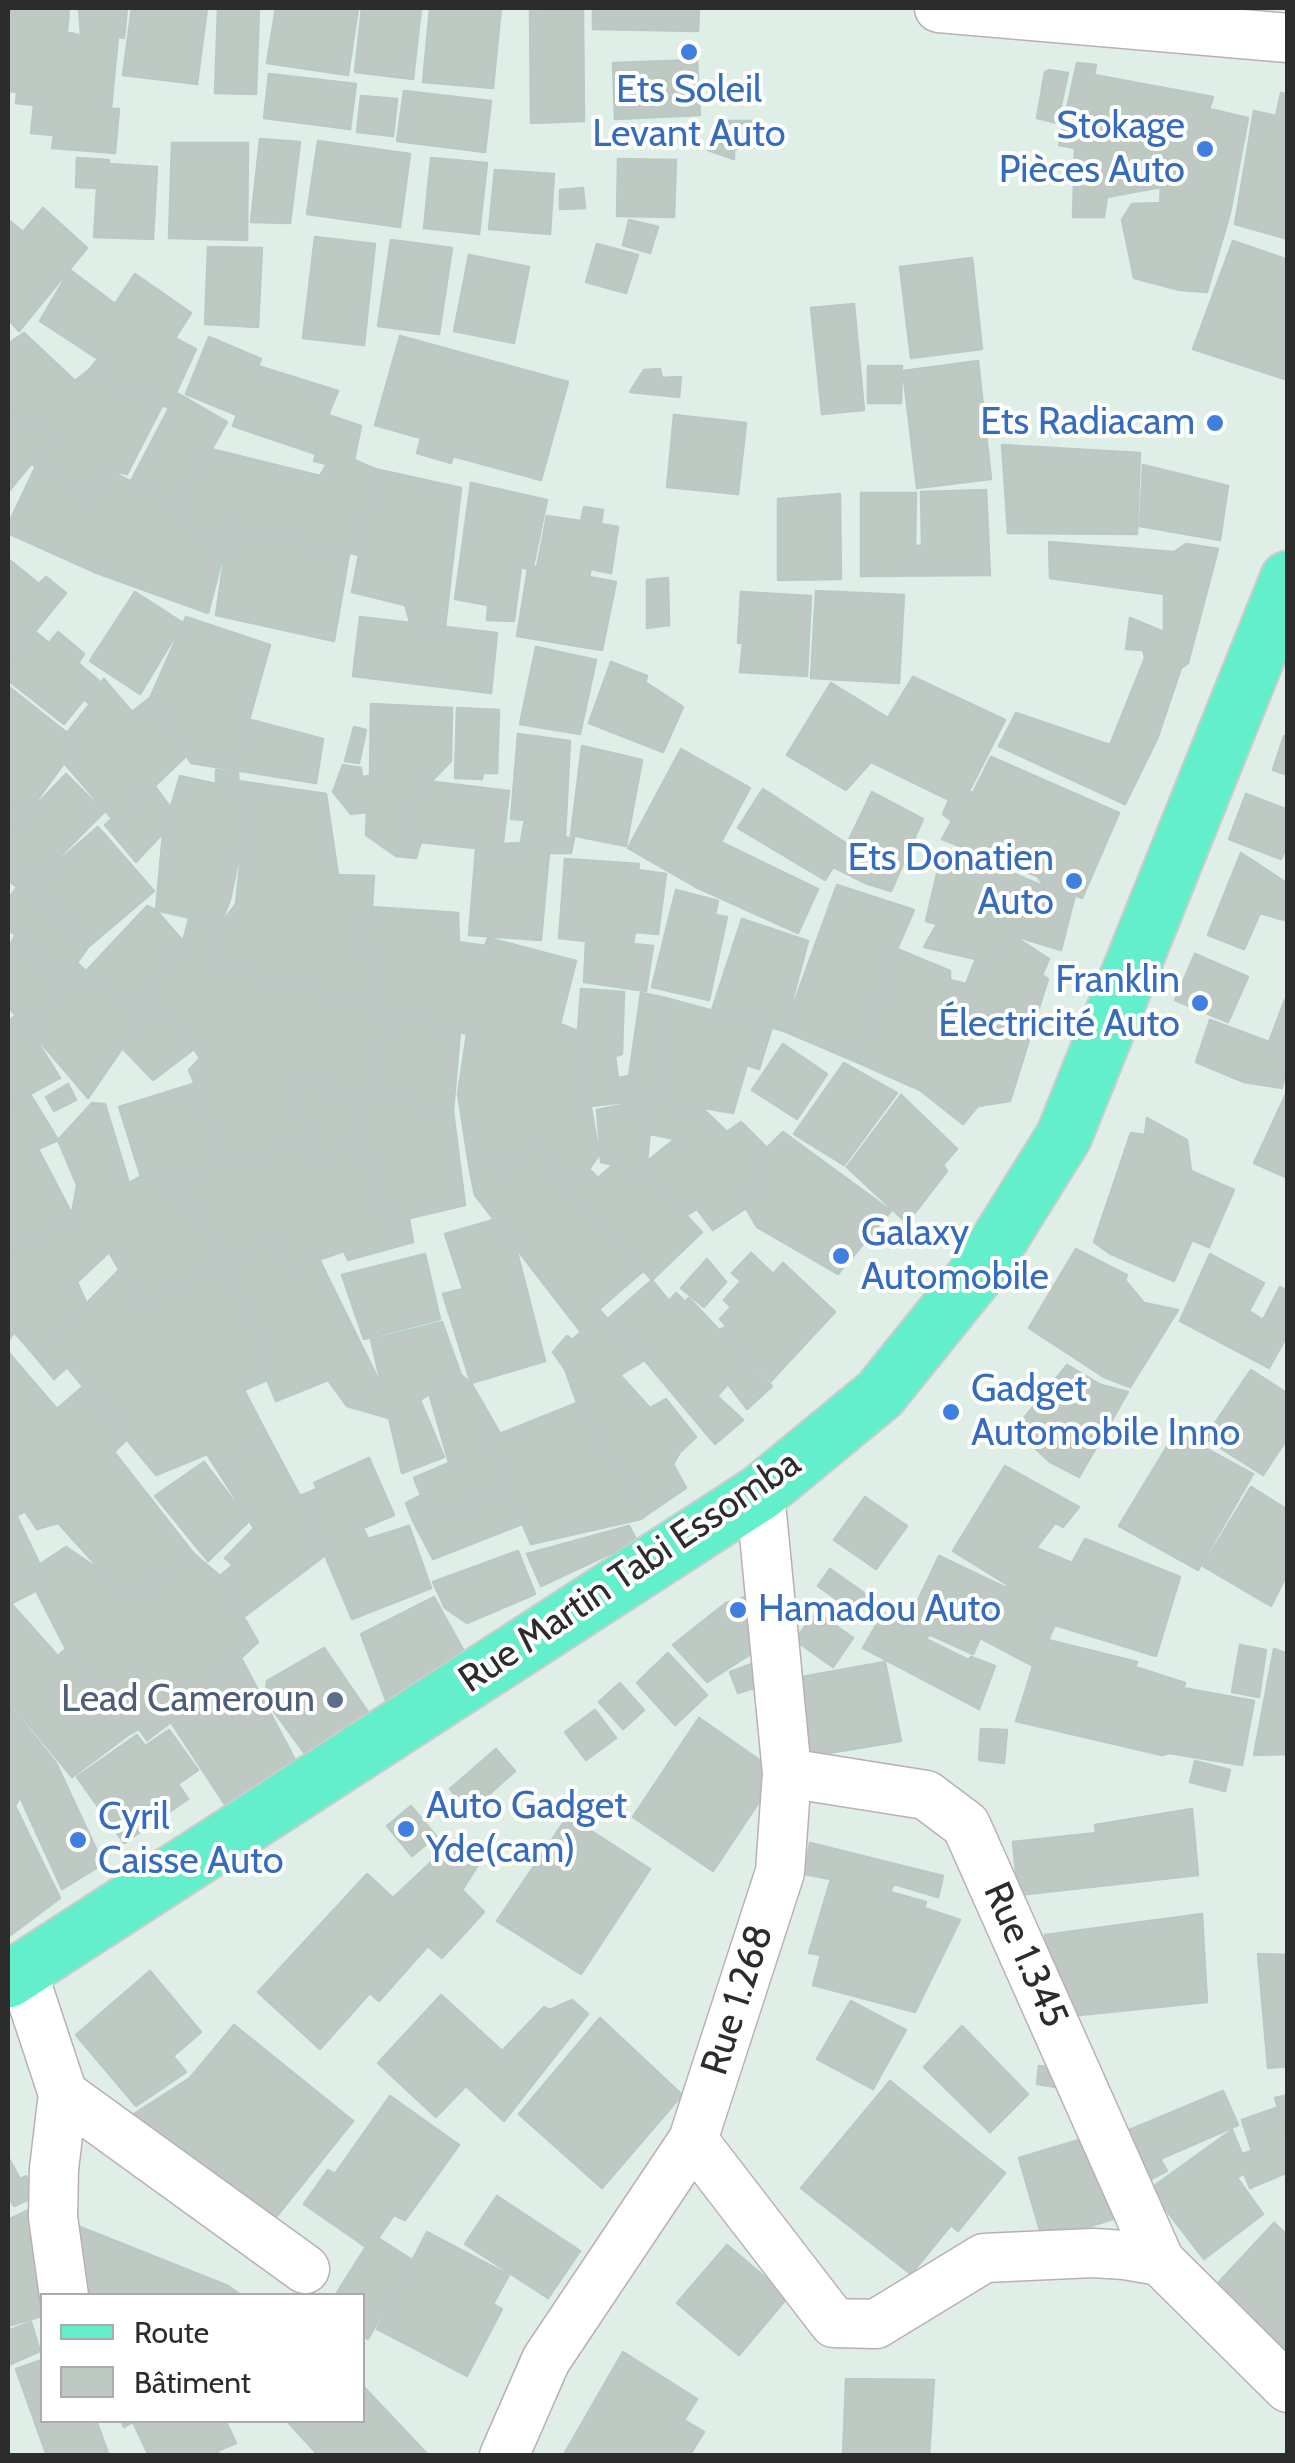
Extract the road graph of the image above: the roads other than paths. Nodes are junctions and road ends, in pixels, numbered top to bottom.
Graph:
1 (940, 8) edge
2 (1288, 38) edge
3 (1283, 603) edge
4 (760, 1493) junction
5 (787, 1773) junction
6 (14, 1975) edge
7 (63, 2094) junction
8 (693, 2140) junction
9 (1160, 2261) junction
10 (305, 2270) dead end
11 (64, 2293) edge
12 (1288, 2388) edge
13 (504, 2456) edge

1 - 2 street
3 - 4 main road, Rue Martin Tabi Essomba
4 - 5 street, Rue 1.268
4 - 6 main road, Rue Martin Tabi Essomba
5 - 8 street, Rue 1.268
5 - 9 street, Rue 1.345
6 - 7 street
7 - 10 street
7 - 11 street
8 - 9 street
8 - 13 street, Rue 1.268
9 - 12 street

